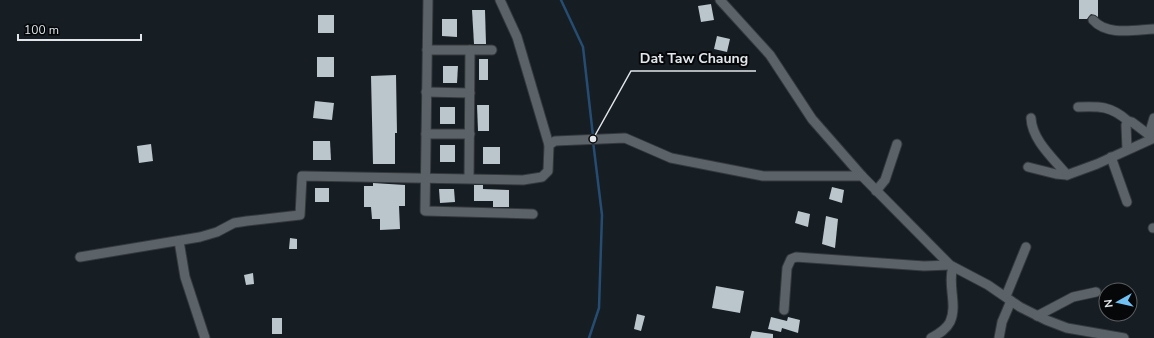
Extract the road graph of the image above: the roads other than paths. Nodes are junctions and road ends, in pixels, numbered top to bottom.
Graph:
1 (428, 0) edge
2 (500, 0) edge
3 (720, 0) edge
4 (1093, 20) dead end
5 (1154, 30) edge
6 (427, 50) junction
7 (470, 50) junction
8 (492, 50) dead end
9 (426, 92) junction
10 (470, 92) junction
11 (1078, 107) dead end
12 (1031, 118) dead end
13 (1154, 118) edge
14 (1128, 121) junction
15 (426, 134) junction
16 (470, 134) junction
17 (1152, 137) edge
18 (897, 144) dead end
19 (548, 145) junction
20 (1127, 149) junction
21 (1111, 157) junction
22 (1028, 167) dead end
23 (1067, 175) junction
24 (862, 176) junction
25 (425, 177) junction
26 (469, 178) junction
27 (876, 191) junction
28 (1127, 202) dead end
29 (533, 214) dead end
30 (178, 241) junction
31 (1026, 248) dead end
32 (80, 257) dead end
33 (952, 266) junction
34 (1096, 292) dead end
35 (1008, 299) junction
36 (784, 310) dead end
37 (1037, 316) junction
38 (205, 338) edge
39 (931, 338) edge
40 (999, 338) edge
41 (1124, 338) edge

1 - 6 street
2 - 19 street
3 - 24 street
4 - 5 street
6 - 7 street
6 - 9 street
7 - 8 street
7 - 10 street
9 - 10 street
9 - 15 street
10 - 16 street
11 - 14 street
12 - 23 street
13 - 17 street
14 - 17 street
14 - 20 street
15 - 16 street
15 - 25 street
16 - 26 street
17 - 20 street
18 - 27 street
19 - 24 street
19 - 26 street
20 - 21 street
21 - 23 street
21 - 28 street
22 - 23 street
24 - 27 street
25 - 26 street
25 - 29 street
25 - 30 street
27 - 33 street
30 - 32 street
30 - 38 street
31 - 35 street
33 - 35 street
33 - 36 street
33 - 39 street
34 - 37 street
35 - 37 street
35 - 40 street
37 - 41 street

